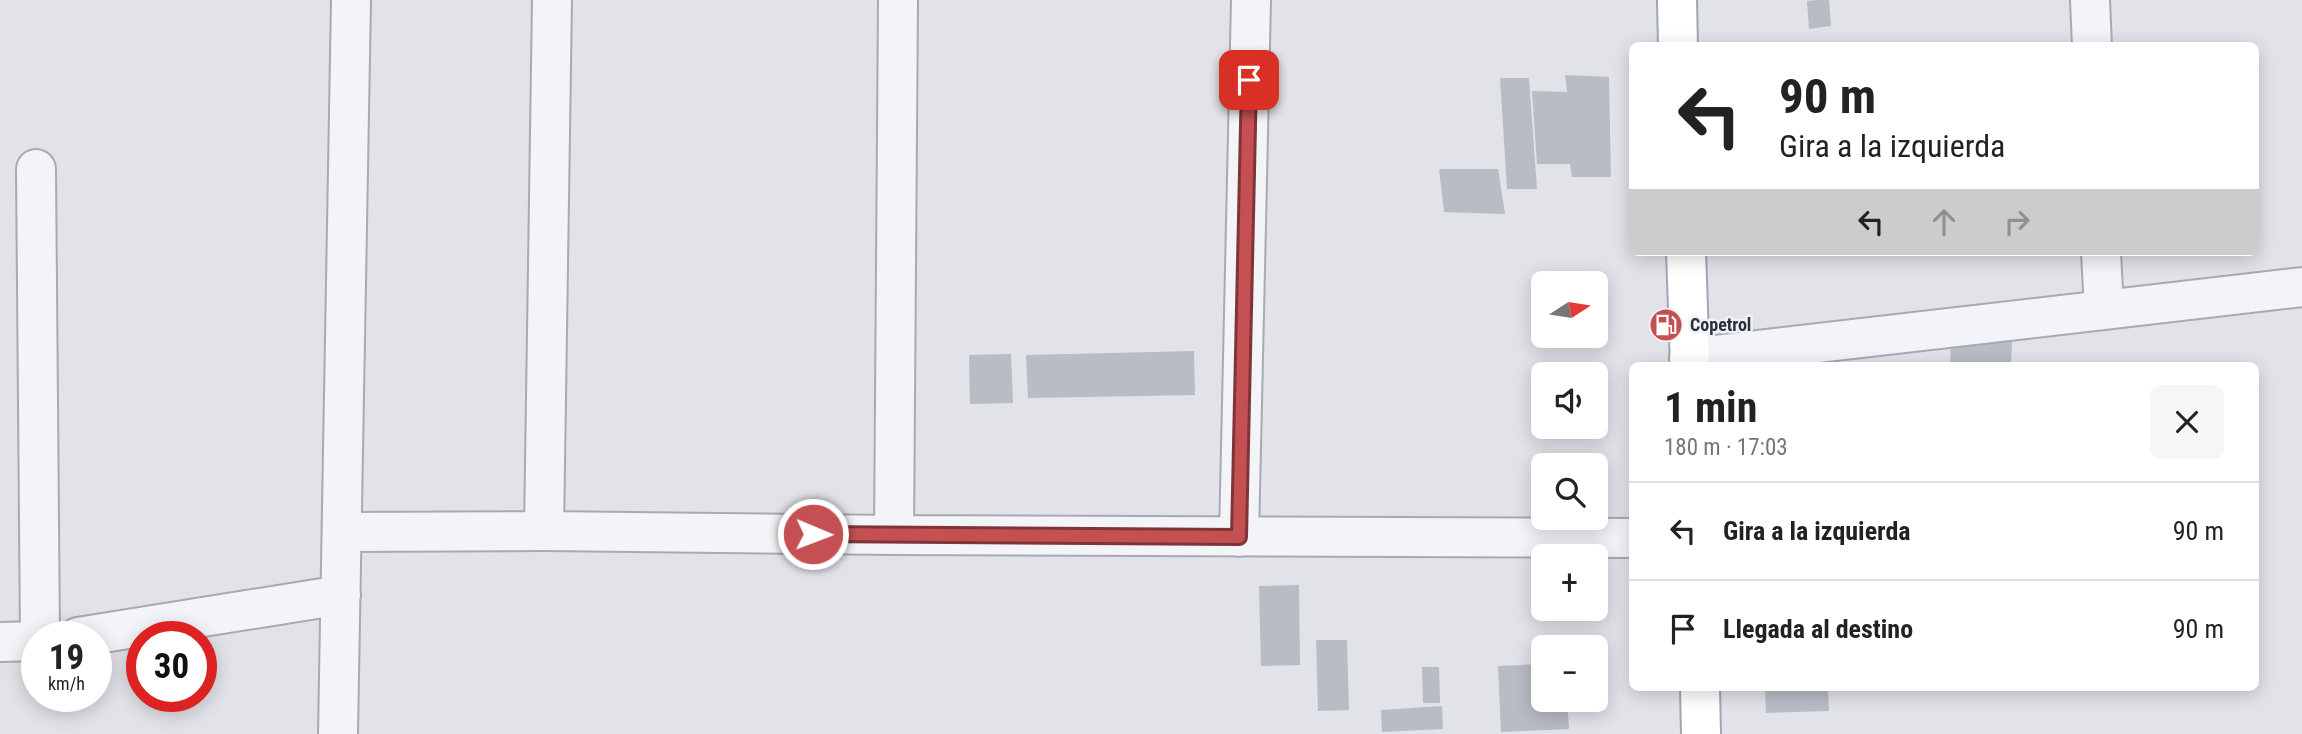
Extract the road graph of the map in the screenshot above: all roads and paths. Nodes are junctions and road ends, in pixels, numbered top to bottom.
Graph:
1 (351, 0) edge
2 (552, 0) edge
3 (898, 0) edge
4 (1251, 0) edge
5 (1677, 0) edge
6 (2090, 0) edge
7 (1678, 42) edge
8 (2092, 42) edge
9 (36, 169) dead end
10 (1686, 256) edge
11 (2101, 256) edge
12 (2302, 287) edge
13 (2104, 310) junction
14 (1689, 362) edge
15 (544, 531) junction
16 (343, 532) junction
17 (894, 535) junction
18 (1239, 537) junction
19 (1629, 538) edge
20 (341, 595) junction
21 (39, 621) edge
22 (112, 632) edge
23 (21, 640) edge
24 (0, 642) edge
25 (1700, 691) edge
26 (338, 734) edge
27 (1701, 734) edge

1 - 16 street
2 - 15 street
3 - 17 street
4 - 18 street
5 - 7 main road
6 - 8 street
9 - 21 street
10 - 14 main road
11 - 13 street
12 - 13 street
13 - 14 street
15 - 16 street
15 - 17 street
16 - 20 street
17 - 18 street
18 - 19 street
20 - 22 street
20 - 26 street
23 - 24 street
25 - 27 main road

